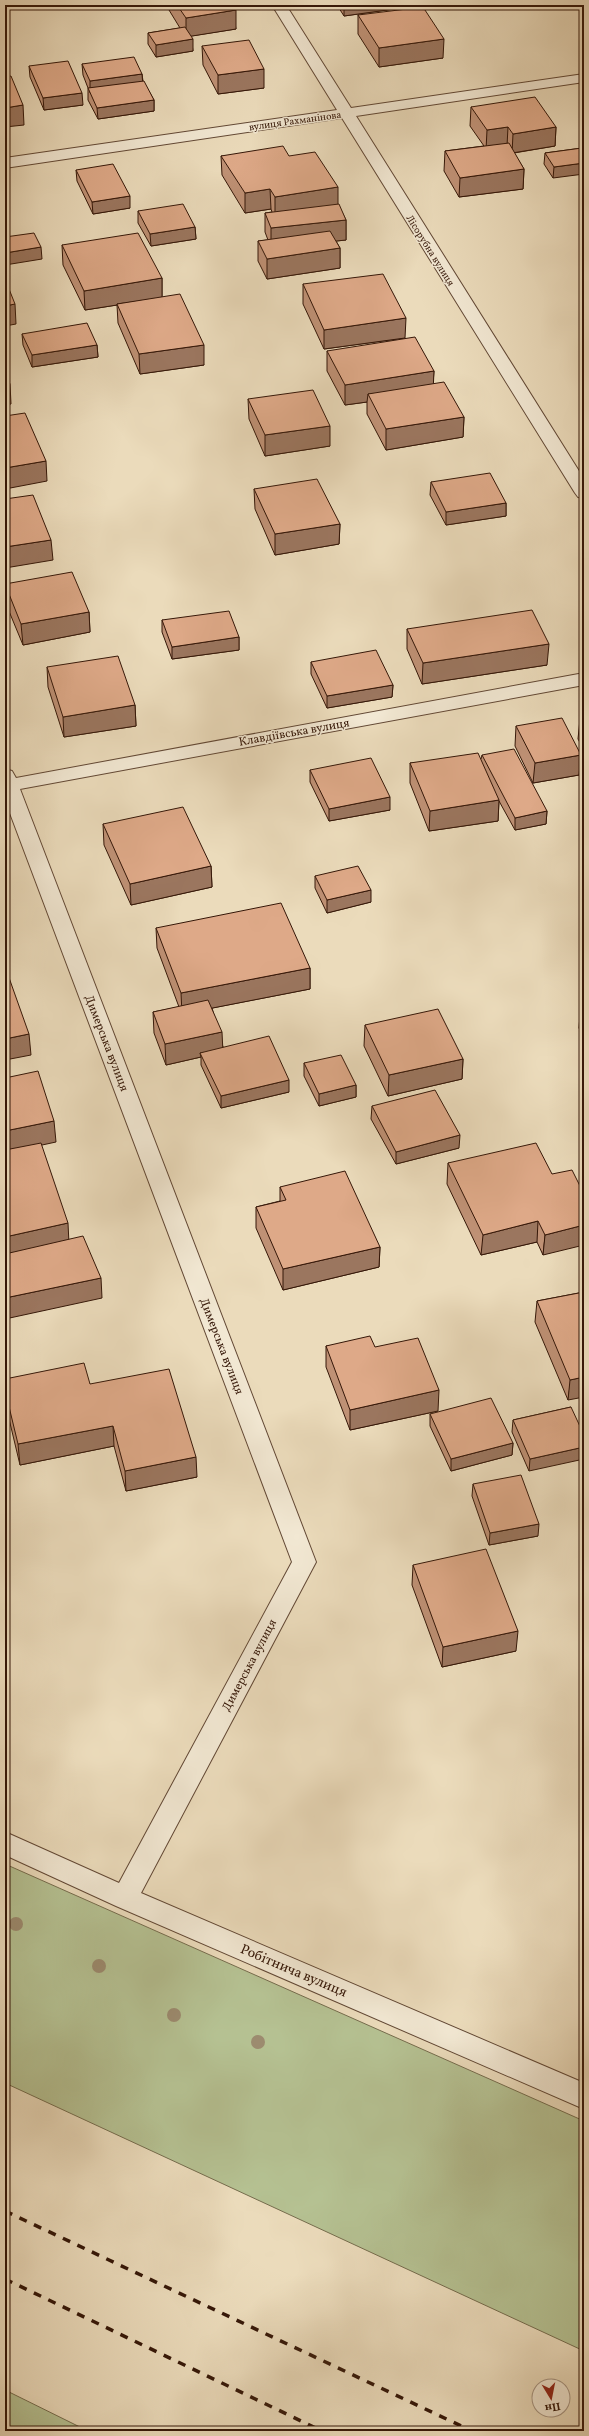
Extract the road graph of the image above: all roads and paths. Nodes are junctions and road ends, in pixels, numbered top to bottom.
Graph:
1 (279, 5) edge
2 (584, 78) edge
3 (345, 113) junction
4 (5, 163) edge
5 (584, 493) edge
6 (584, 679) edge
7 (6, 782) edge
8 (5, 1843) edge
9 (125, 1898) junction
10 (584, 2096) edge

1 - 3 street, Лісорубна вулиця
2 - 3 street, вулиця Рахманінова
3 - 4 street, вулиця Рахманінова
3 - 5 street, Лісорубна вулиця
6 - 7 street, Клавдіївська вулиця
7 - 9 street, Димерська вулиця
8 - 9 street, Робітнича вулиця
9 - 10 street, Робітнича вулиця

